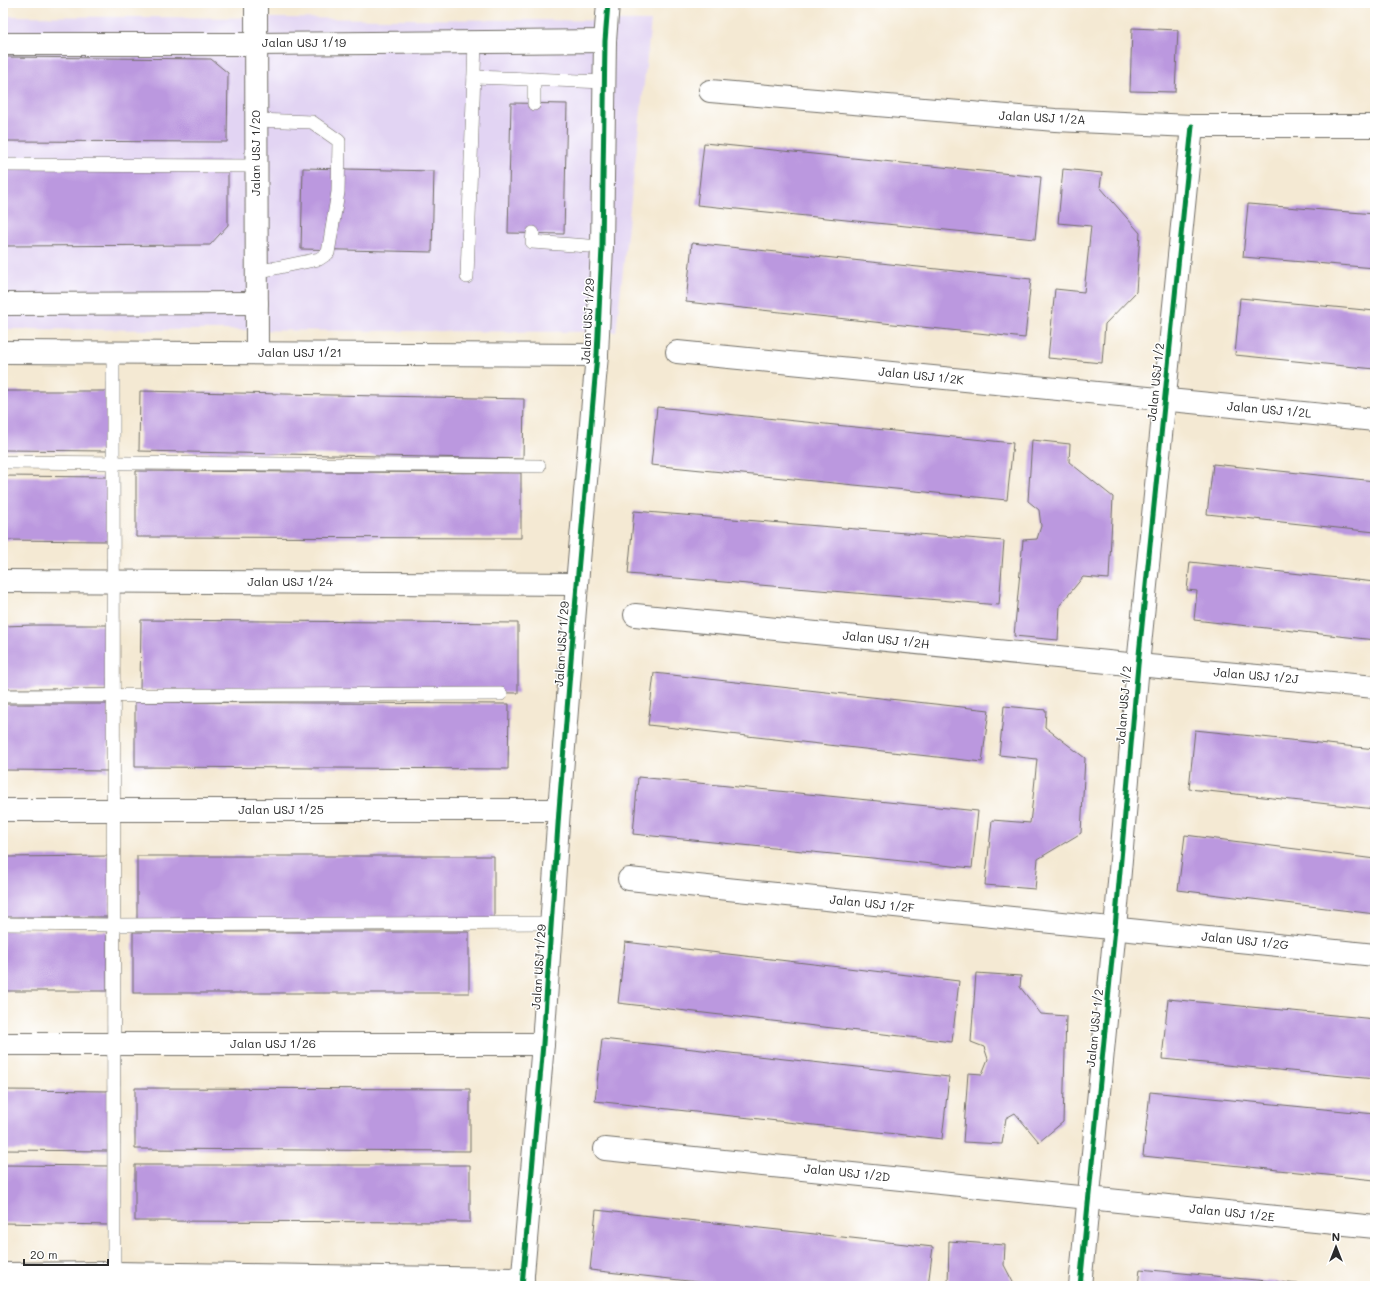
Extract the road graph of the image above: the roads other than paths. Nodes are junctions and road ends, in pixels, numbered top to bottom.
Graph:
1 (256, 3) edge
2 (608, 3) edge
3 (605, 41) junction
4 (475, 42) junction
5 (3, 44) edge
6 (256, 44) junction
7 (474, 77) junction
8 (534, 79) junction
9 (605, 82) junction
10 (710, 91) dead end
11 (534, 104) dead end
12 (256, 120) junction
13 (1192, 126) junction
14 (1375, 126) edge
15 (3, 165) edge
16 (256, 166) junction
17 (533, 233) dead end
18 (602, 247) junction
19 (256, 272) junction
20 (467, 277) dead end
21 (257, 303) junction
22 (3, 304) edge
23 (3, 352) edge
24 (677, 352) dead end
25 (113, 353) junction
26 (257, 353) junction
27 (597, 356) junction
28 (1164, 400) junction
29 (1375, 420) edge
30 (3, 462) edge
31 (113, 463) junction
32 (539, 466) dead end
33 (3, 581) edge
34 (114, 581) junction
35 (577, 584) junction
36 (635, 615) dead end
37 (1138, 665) junction
38 (1375, 687) edge
39 (501, 694) dead end
40 (3, 696) edge
41 (114, 696) junction
42 (3, 810) edge
43 (114, 810) junction
44 (559, 810) junction
45 (629, 879) dead end
46 (552, 922) junction
47 (3, 924) edge
48 (114, 925) junction
49 (1115, 928) junction
50 (1375, 955) edge
51 (3, 1044) edge
52 (114, 1044) junction
53 (543, 1044) junction
54 (605, 1149) dead end
55 (1089, 1198) junction
56 (1375, 1228) edge
57 (3, 1274) edge
58 (114, 1280) edge
59 (522, 1283) edge
60 (1080, 1286) edge

1 - 6 street, Jalan USJ 1/20
2 - 3 street, Jalan USJ 1/29
3 - 4 street, Jalan USJ 1/19
3 - 9 street, Jalan USJ 1/29
4 - 6 street, Jalan USJ 1/19
4 - 7 lane
5 - 6 street, Jalan USJ 1/19
6 - 12 street, Jalan USJ 1/20
7 - 8 lane
7 - 20 lane
8 - 9 lane
8 - 11 lane
9 - 18 street, Jalan USJ 1/29
10 - 13 street, Jalan USJ 1/2A
12 - 16 street, Jalan USJ 1/20
12 - 19 lane
13 - 14 street, Jalan USJ 1/2A
13 - 28 street, Jalan USJ 1/2
15 - 16 lane
16 - 19 street, Jalan USJ 1/20
17 - 18 lane
18 - 27 street, Jalan USJ 1/29
19 - 21 street, Jalan USJ 1/20
21 - 22 street
21 - 26 street, Jalan USJ 1/20
23 - 25 street, Jalan USJ 1/21
24 - 28 street, Jalan USJ 1/2K
25 - 26 street, Jalan USJ 1/21
25 - 31 lane
26 - 27 street, Jalan USJ 1/21
27 - 35 street, Jalan USJ 1/29
28 - 29 street, Jalan USJ 1/2L
28 - 37 street, Jalan USJ 1/2
30 - 31 lane
31 - 32 lane
31 - 34 lane
33 - 34 street, Jalan USJ 1/24
34 - 35 street, Jalan USJ 1/24
34 - 41 lane
35 - 44 street, Jalan USJ 1/29
36 - 37 street, Jalan USJ 1/2H
37 - 38 street, Jalan USJ 1/2J
37 - 49 street, Jalan USJ 1/2
39 - 41 lane
40 - 41 lane
41 - 43 lane
42 - 43 street, Jalan USJ 1/25
43 - 44 street, Jalan USJ 1/25
43 - 48 lane
44 - 46 street, Jalan USJ 1/29
45 - 49 street, Jalan USJ 1/2F
46 - 48 lane
46 - 53 street, Jalan USJ 1/29
47 - 48 lane
48 - 52 lane
49 - 50 street, Jalan USJ 1/2G
49 - 55 street, Jalan USJ 1/2
51 - 52 street, Jalan USJ 1/26
52 - 53 street, Jalan USJ 1/26
52 - 58 lane
53 - 59 street, Jalan USJ 1/29
54 - 55 street, Jalan USJ 1/2D
55 - 56 street, Jalan USJ 1/2E
55 - 60 street, Jalan USJ 1/2
57 - 58 street
58 - 59 street

